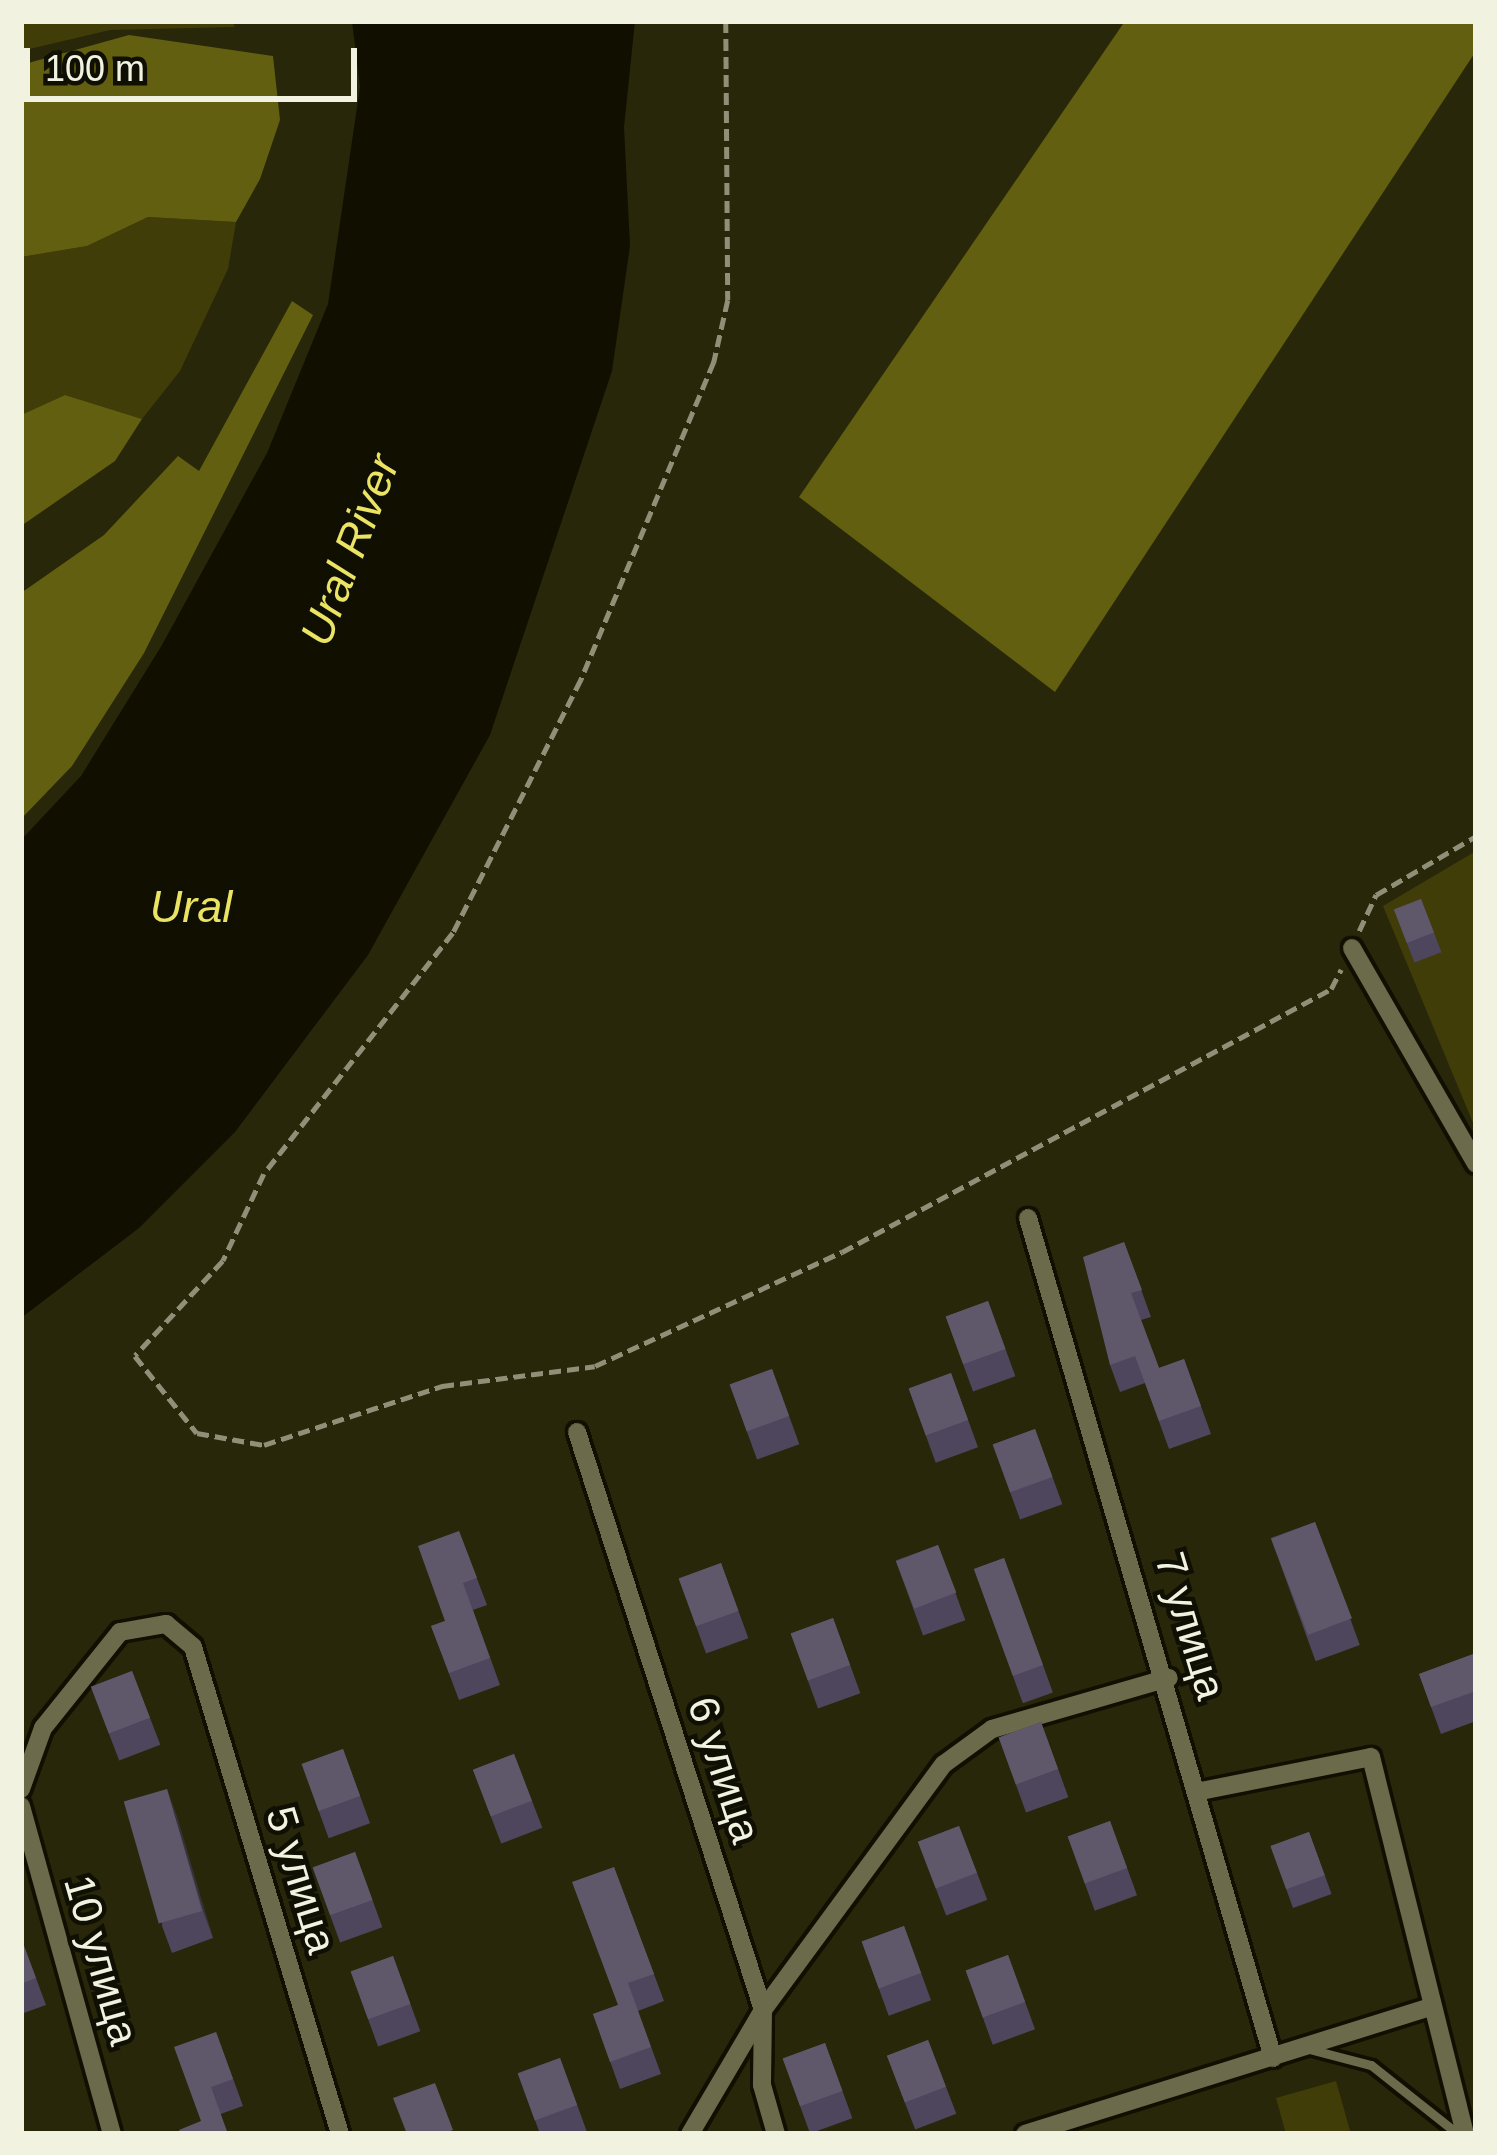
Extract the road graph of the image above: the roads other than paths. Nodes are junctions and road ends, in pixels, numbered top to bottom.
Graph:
1 (1352, 948) road end
2 (1476, 1164) edge
3 (1028, 1218) dead end
4 (577, 1432) dead end
5 (1169, 1678) junction
6 (21, 1789) edge
7 (1201, 1791) junction
8 (21, 1806) edge
9 (1431, 2007) junction
10 (764, 2010) junction
11 (1304, 2048) junction
12 (1273, 2058) junction
13 (1033, 2133) edge
14 (112, 2134) edge
15 (340, 2134) edge
16 (690, 2134) edge
17 (776, 2134) edge
18 (1461, 2134) edge

1 - 2 street
3 - 5 street, 7 улица
4 - 10 street, 6 улица
5 - 7 street, 7 улица
5 - 10 street
6 - 15 street, 5 улица
7 - 9 street
7 - 12 street, 7 улица
8 - 14 street, 10 улица
9 - 11 street
9 - 18 street
10 - 16 street
10 - 17 street, 6 улица
11 - 12 street
11 - 18 lane
12 - 13 street

